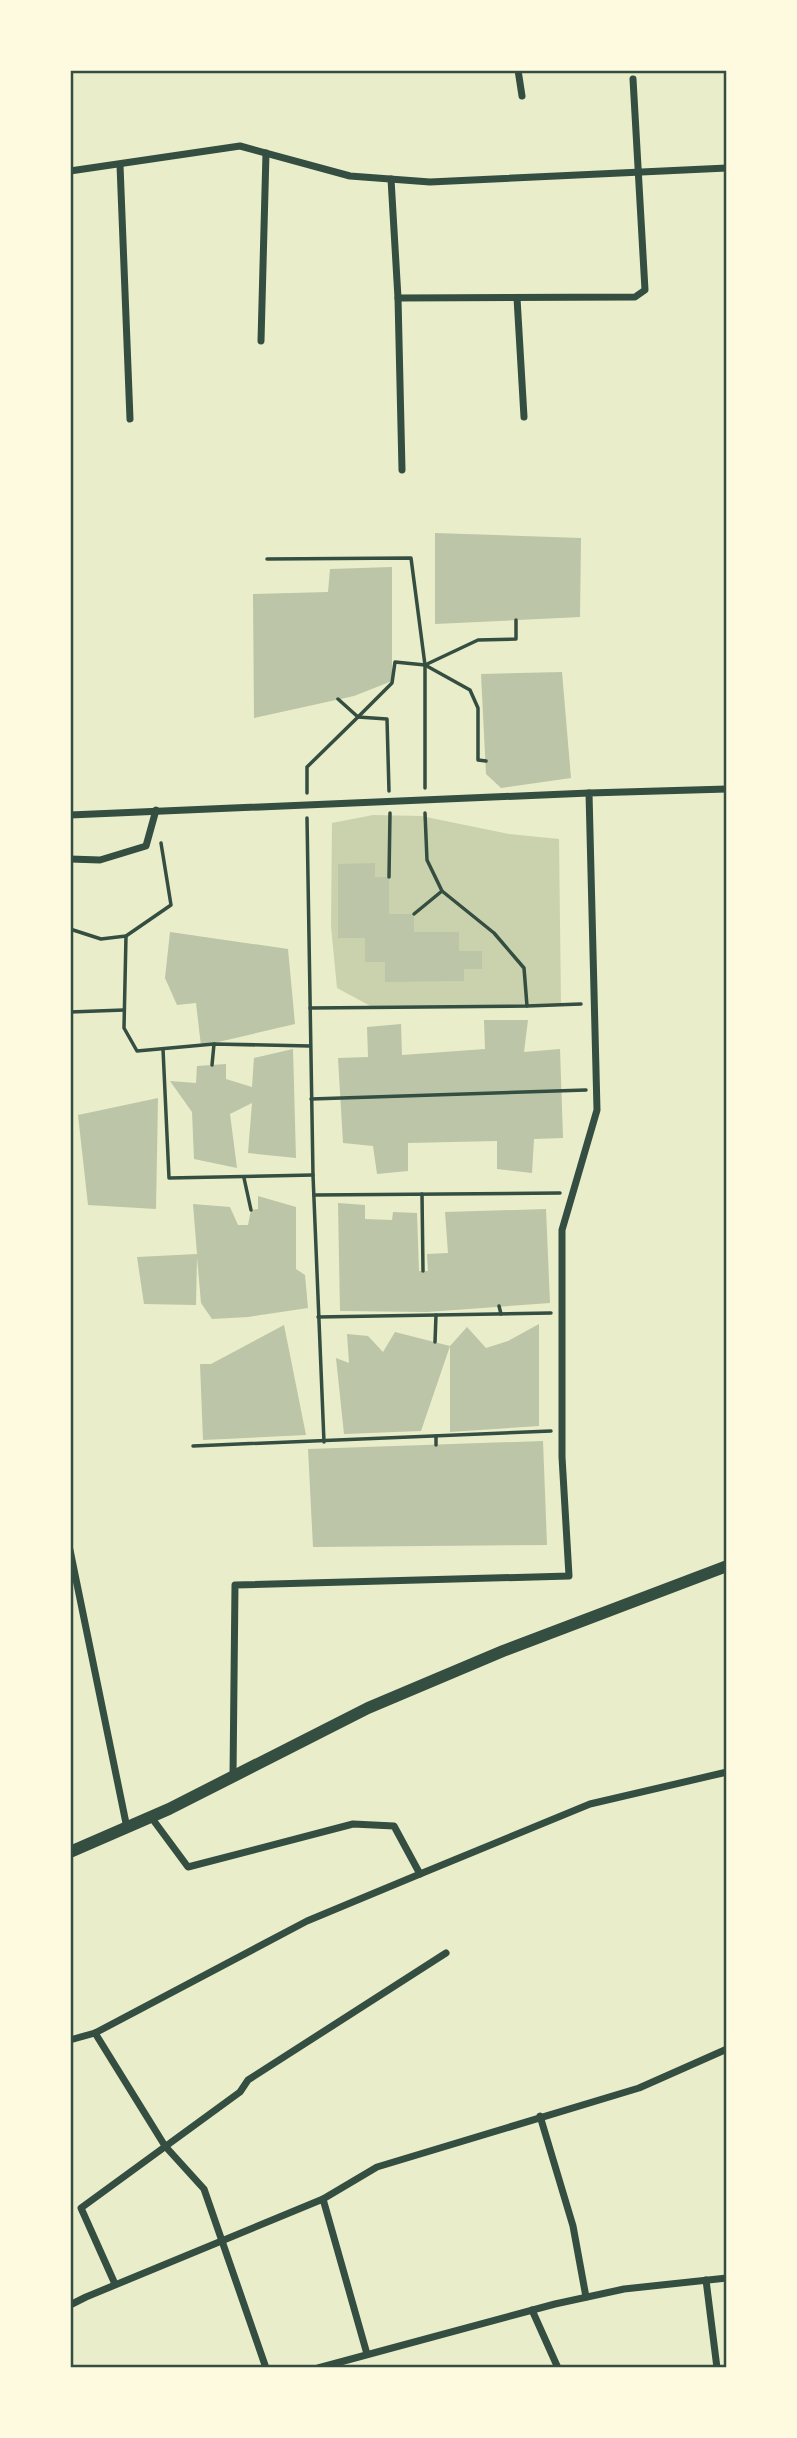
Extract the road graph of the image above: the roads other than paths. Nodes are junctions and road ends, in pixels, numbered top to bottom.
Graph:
1 (518, 70) edge
2 (633, 79) dead end
3 (522, 96) dead end
4 (266, 153) junction
5 (120, 165) junction
6 (727, 168) edge
7 (70, 171) edge
8 (639, 172) junction
9 (391, 179) junction
10 (398, 298) junction
11 (517, 298) junction
12 (261, 341) dead end
13 (524, 417) dead end
14 (130, 419) dead end
15 (402, 470) dead end
16 (727, 789) edge
17 (589, 793) junction
18 (156, 810) junction
19 (70, 815) edge
20 (70, 859) edge
21 (70, 1550) edge
22 (727, 1566) edge
23 (727, 1772) edge
24 (233, 1776) junction
25 (151, 1817) junction
26 (127, 1828) junction
27 (70, 1852) edge
28 (420, 1874) junction
29 (446, 1953) dead end
30 (95, 2033) junction
31 (70, 2040) edge
32 (727, 2049) edge
33 (540, 2116) junction
34 (165, 2146) junction
35 (323, 2199) junction
36 (223, 2240) junction
37 (727, 2278) edge
38 (706, 2280) junction
39 (115, 2284) junction
40 (586, 2297) junction
41 (70, 2305) edge
42 (532, 2310) junction
43 (367, 2354) junction
44 (267, 2368) edge
45 (318, 2368) edge
46 (558, 2368) edge
47 (717, 2368) edge

1 - 3 street
2 - 8 street
4 - 5 street
4 - 9 street
4 - 12 street
5 - 7 street
5 - 14 street
6 - 8 street
8 - 9 street
8 - 11 street
9 - 10 street
10 - 11 street
10 - 15 street
11 - 13 street
16 - 17 street
17 - 18 street
17 - 24 street
18 - 19 street
18 - 20 street
21 - 26 street
22 - 24 street
23 - 28 street
24 - 25 street
25 - 26 street
25 - 28 street
26 - 27 street
28 - 30 street
29 - 34 street
30 - 31 street
30 - 34 street
32 - 33 street
33 - 35 street
33 - 40 street
34 - 36 street
34 - 39 street
35 - 36 street
35 - 43 street
36 - 39 street
36 - 44 street
37 - 38 street
38 - 40 street
38 - 47 street
39 - 41 street
40 - 42 street
42 - 43 street
42 - 46 street
43 - 45 street

